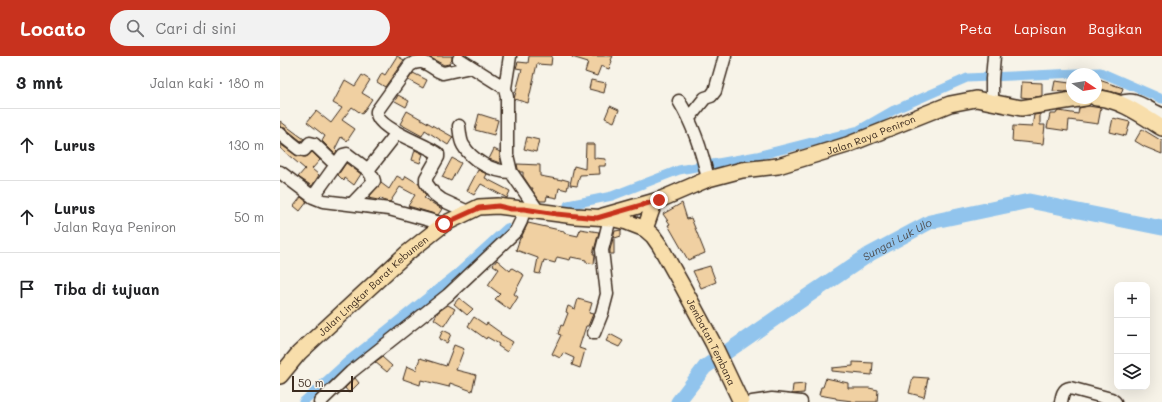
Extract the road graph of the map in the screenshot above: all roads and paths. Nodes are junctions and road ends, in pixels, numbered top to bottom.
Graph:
1 (510, 56) edge
2 (725, 56) edge
3 (459, 59) dead end
4 (994, 59) edge
5 (471, 67) junction
6 (505, 88) junction
7 (1102, 98) edge
8 (1066, 101) edge
9 (679, 102) dead end
10 (992, 103) junction
11 (1118, 103) junction
12 (1162, 114) edge
13 (689, 118) junction
14 (459, 126) dead end
15 (1162, 128) edge
16 (397, 133) junction
17 (280, 134) edge
18 (336, 165) junction
19 (705, 166) junction
20 (368, 170) junction
21 (280, 172) edge
22 (511, 172) junction
23 (313, 197) junction
24 (659, 200) junction
25 (352, 204) junction
26 (531, 210) junction
27 (468, 212) junction
28 (603, 218) junction
29 (444, 224) junction
30 (645, 229) junction
31 (683, 287) joint
32 (594, 333) dead end
33 (280, 376) edge
34 (744, 401) edge
35 (320, 402) edge
36 (801, 402) edge
37 (1061, 402) edge
38 (1116, 402) edge

1 - 6 street
2 - 13 street
3 - 5 street
4 - 10 street
5 - 6 street
5 - 16 street
6 - 22 street
7 - 11 main road
8 - 10 main road, Jalan Raya Peniron
9 - 13 street
10 - 19 main road, Jalan Raya Peniron
11 - 12 street
11 - 15 main road
13 - 19 street
14 - 22 street
16 - 20 street
16 - 27 street
17 - 18 street
18 - 20 street
18 - 23 street
19 - 24 main road, Jalan Raya Peniron
20 - 25 street
21 - 23 street
22 - 26 street
23 - 25 street
24 - 28 main road, Jalan Raya Peniron
24 - 30 main road
25 - 29 street
26 - 27 main road, Jalan Lingkar Barat Kebumen
26 - 28 main road, Jalan Lingkar Barat Kebumen
26 - 35 street
27 - 29 main road, Jalan Lingkar Barat Kebumen
28 - 30 main road, Jalan Lingkar Barat Kebumen
28 - 32 street
29 - 33 main road, Jalan Lingkar Barat Kebumen
30 - 31 main road, Jalan Lingkar Barat Kebumen
31 - 34 main road, Jembatan Tembana
34 - 36 street
37 - 38 street

